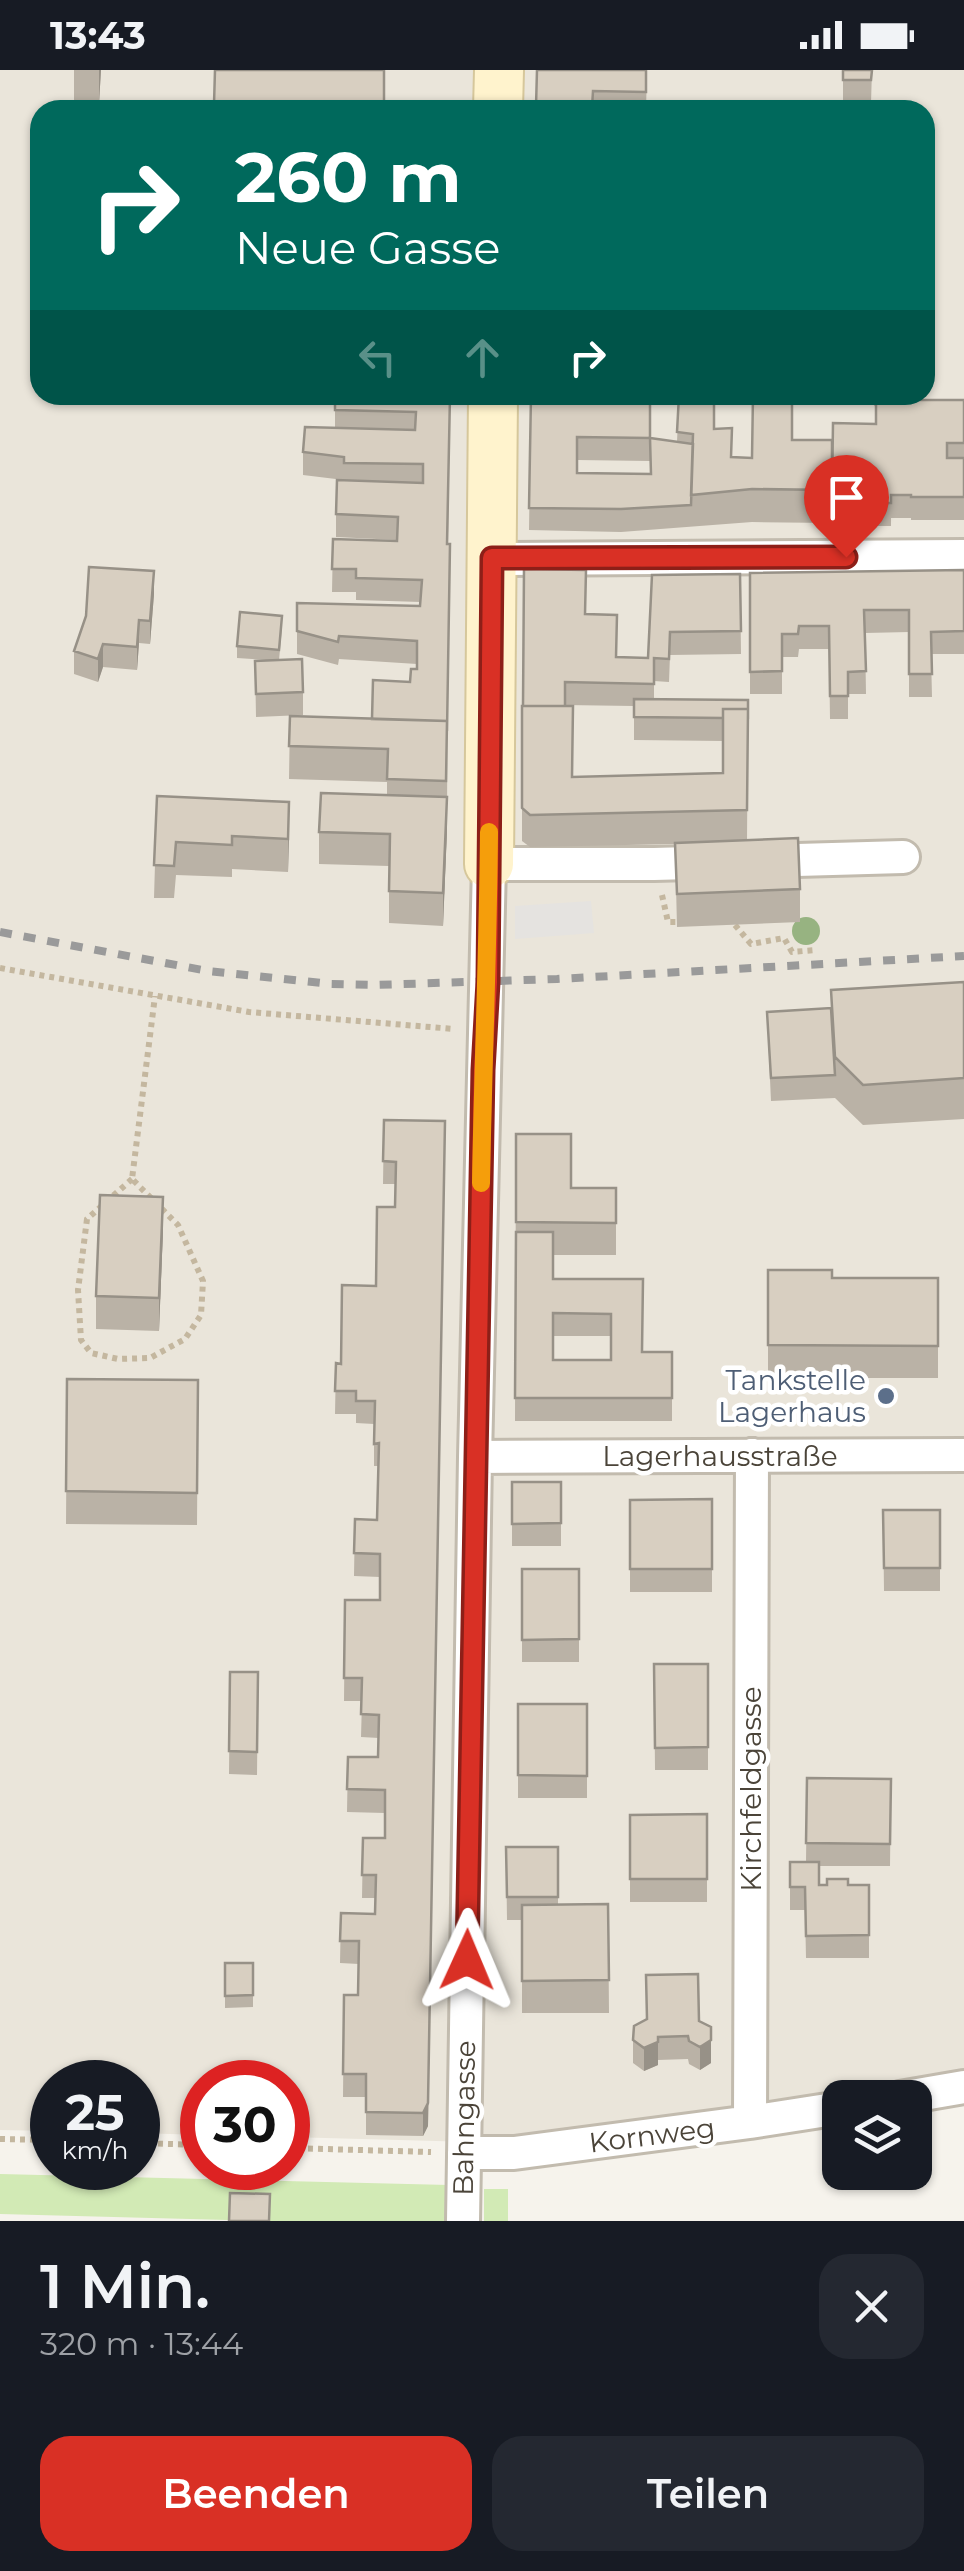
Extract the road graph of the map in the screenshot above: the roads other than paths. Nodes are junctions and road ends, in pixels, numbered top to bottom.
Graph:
1 (499, 70) edge
2 (498, 100) edge
3 (493, 405) edge
4 (964, 556) edge
5 (492, 558) junction
6 (903, 857) dead end
7 (489, 864) junction
8 (752, 1455) junction
9 (964, 1455) edge
10 (475, 1456) junction
11 (964, 2087) edge
12 (932, 2092) edge
13 (822, 2111) edge
14 (750, 2122) junction
15 (464, 2153) junction
16 (463, 2221) edge

1 - 2 street
3 - 5 street, Bahngasse
4 - 5 street
5 - 7 street, Bahngasse
6 - 7 street
7 - 10 street, Bahngasse
8 - 9 street, Lagerhausstraße
8 - 10 street, Lagerhausstraße
8 - 14 street, Kirchfeldgasse
10 - 15 street, Bahngasse
11 - 12 street
13 - 14 street, Kornweg
14 - 15 street, Kornweg
15 - 16 street, Bahngasse

